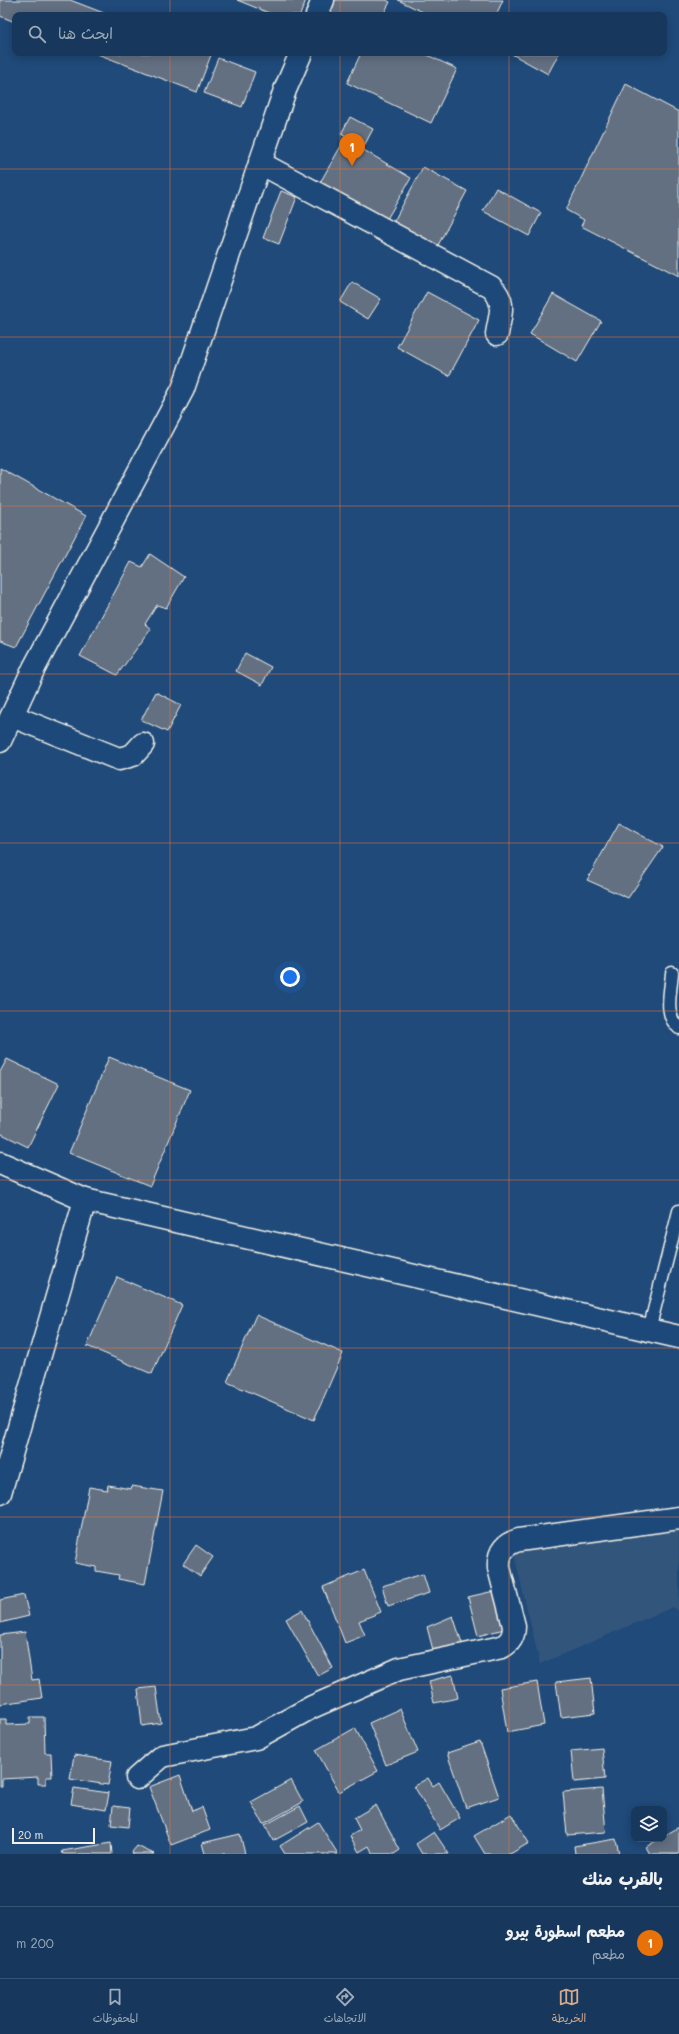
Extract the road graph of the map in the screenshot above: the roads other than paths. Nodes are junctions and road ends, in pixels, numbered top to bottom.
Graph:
1 (323, 0) edge
2 (318, 12) edge
3 (300, 56) edge
4 (260, 163) junction
5 (497, 334) dead end
6 (12, 716) junction
7 (0, 741) edge
8 (143, 744) dead end
9 (672, 973) dead end
10 (679, 1028) edge
11 (0, 1163) edge
12 (85, 1200) junction
13 (679, 1211) edge
14 (649, 1330) junction
15 (679, 1337) edge
16 (0, 1493) edge
17 (679, 1518) edge
18 (137, 1778) dead end

1 - 2 street
3 - 4 street
4 - 5 street
4 - 6 street
6 - 7 street
6 - 8 street
9 - 10 lane
11 - 12 street
12 - 14 street
12 - 16 street
13 - 14 lane
14 - 15 street
17 - 18 street

